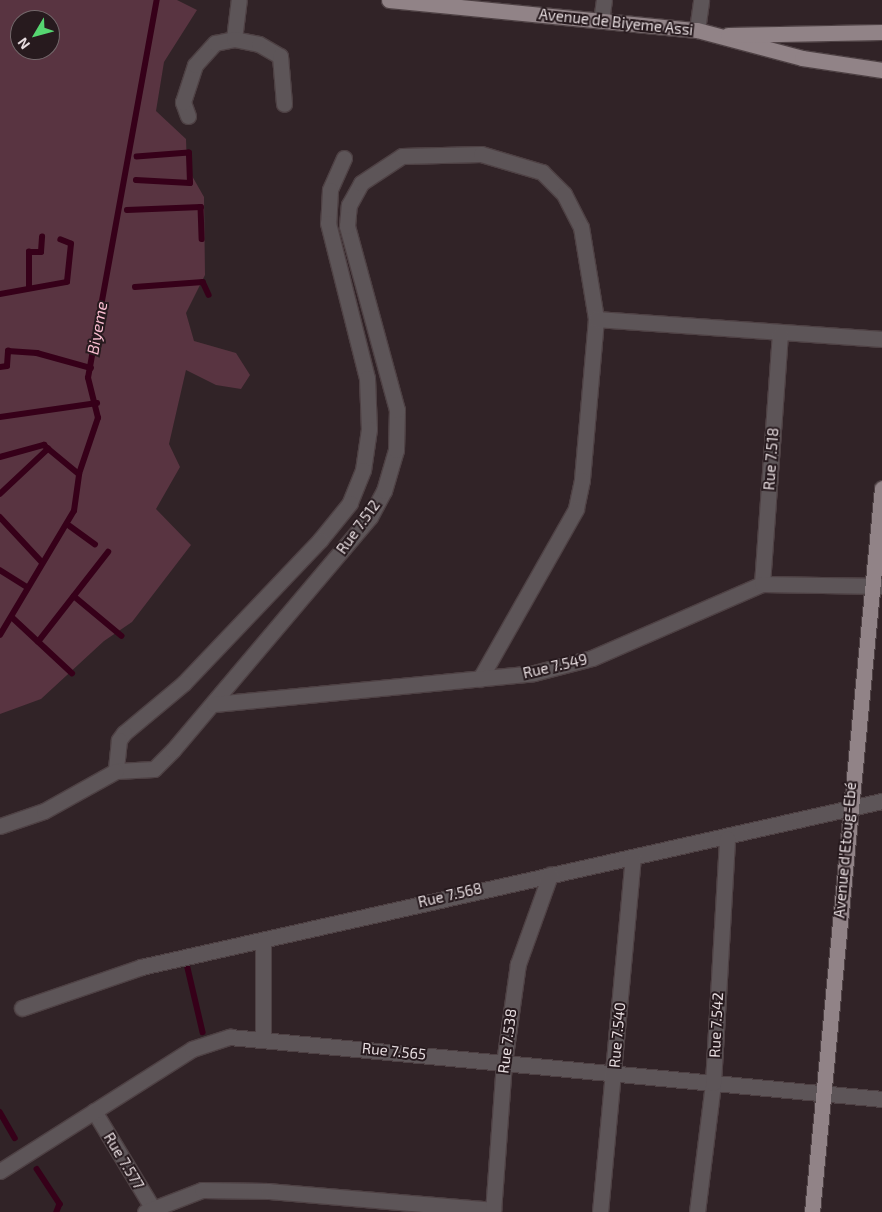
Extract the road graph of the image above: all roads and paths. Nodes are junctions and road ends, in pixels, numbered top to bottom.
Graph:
1 (239, 0) edge
2 (388, 0) edge
3 (604, 0) edge
4 (701, 0) edge
5 (461, 4) edge
6 (601, 21) junction
7 (697, 30) junction
8 (882, 32) edge
9 (724, 36) junction
10 (234, 39) junction
11 (882, 70) edge
12 (284, 104) dead end
13 (188, 116) dead end
14 (344, 158) dead end
15 (596, 319) junction
16 (780, 335) junction
17 (882, 339) edge
18 (882, 488) edge
19 (762, 584) junction
20 (877, 585) edge
21 (480, 679) junction
22 (214, 704) junction
23 (116, 771) junction
24 (882, 801) edge
25 (848, 808) junction
26 (0, 826) edge
27 (727, 838) junction
28 (633, 858) junction
29 (550, 876) junction
30 (264, 941) junction
31 (22, 1008) dead end
32 (263, 1037) junction
33 (504, 1063) junction
34 (613, 1074) junction
35 (713, 1083) junction
36 (825, 1092) junction
37 (882, 1099) edge
38 (94, 1111) junction
39 (0, 1171) edge
40 (150, 1210) edge
41 (493, 1211) edge
42 (600, 1212) edge
43 (697, 1212) edge
44 (812, 1212) edge

1 - 10 street
2 - 5 main road, Avenue de Biyeme Assi
3 - 6 street
4 - 7 street
5 - 6 main road, Avenue de Biyeme Assi
6 - 7 main road, Avenue de Biyeme Assi
7 - 9 main road, Avenue de Biyeme Assi
8 - 9 main road, Avenue de Biyeme Assi
9 - 11 main road, Avenue de Biyeme Assi
10 - 12 street
10 - 13 street
14 - 23 street, Rue 7.512
15 - 16 street
15 - 21 street, Rue 7.512
15 - 22 street, Rue 7.512
16 - 17 street
16 - 19 street, Rue 7.518
18 - 20 main road, Avenue d'Etoug-Ebé
19 - 20 street, Rue 7.549
19 - 21 street, Rue 7.549
20 - 25 main road, Avenue d'Etoug-Ebé
21 - 22 street, Rue 7.549
22 - 23 street, Rue 7.512
23 - 26 street
24 - 25 street, Rue 7.568
25 - 27 street, Rue 7.568
25 - 36 main road, Avenue d'Etoug-Ebé
27 - 28 street, Rue 7.568
27 - 35 street, Rue 7.542
28 - 29 street, Rue 7.568
28 - 34 street, Rue 7.540
29 - 30 street, Rue 7.568
29 - 33 street, Rue 7.538
30 - 31 street, Rue 7.568
30 - 32 street
32 - 33 street, Rue 7.565
32 - 38 street, Rue 7.565
33 - 34 street, Rue 7.565
33 - 41 street, Rue 7.538
34 - 35 street, Rue 7.565
34 - 42 street, Rue 7.540
35 - 36 street, Rue 7.565
35 - 43 street, Rue 7.542
36 - 37 street, Rue 7.565
36 - 44 main road, Avenue d'Etoug-Ebé
38 - 39 street, Rue 7.565
38 - 40 street, Rue 7.577
40 - 41 street

